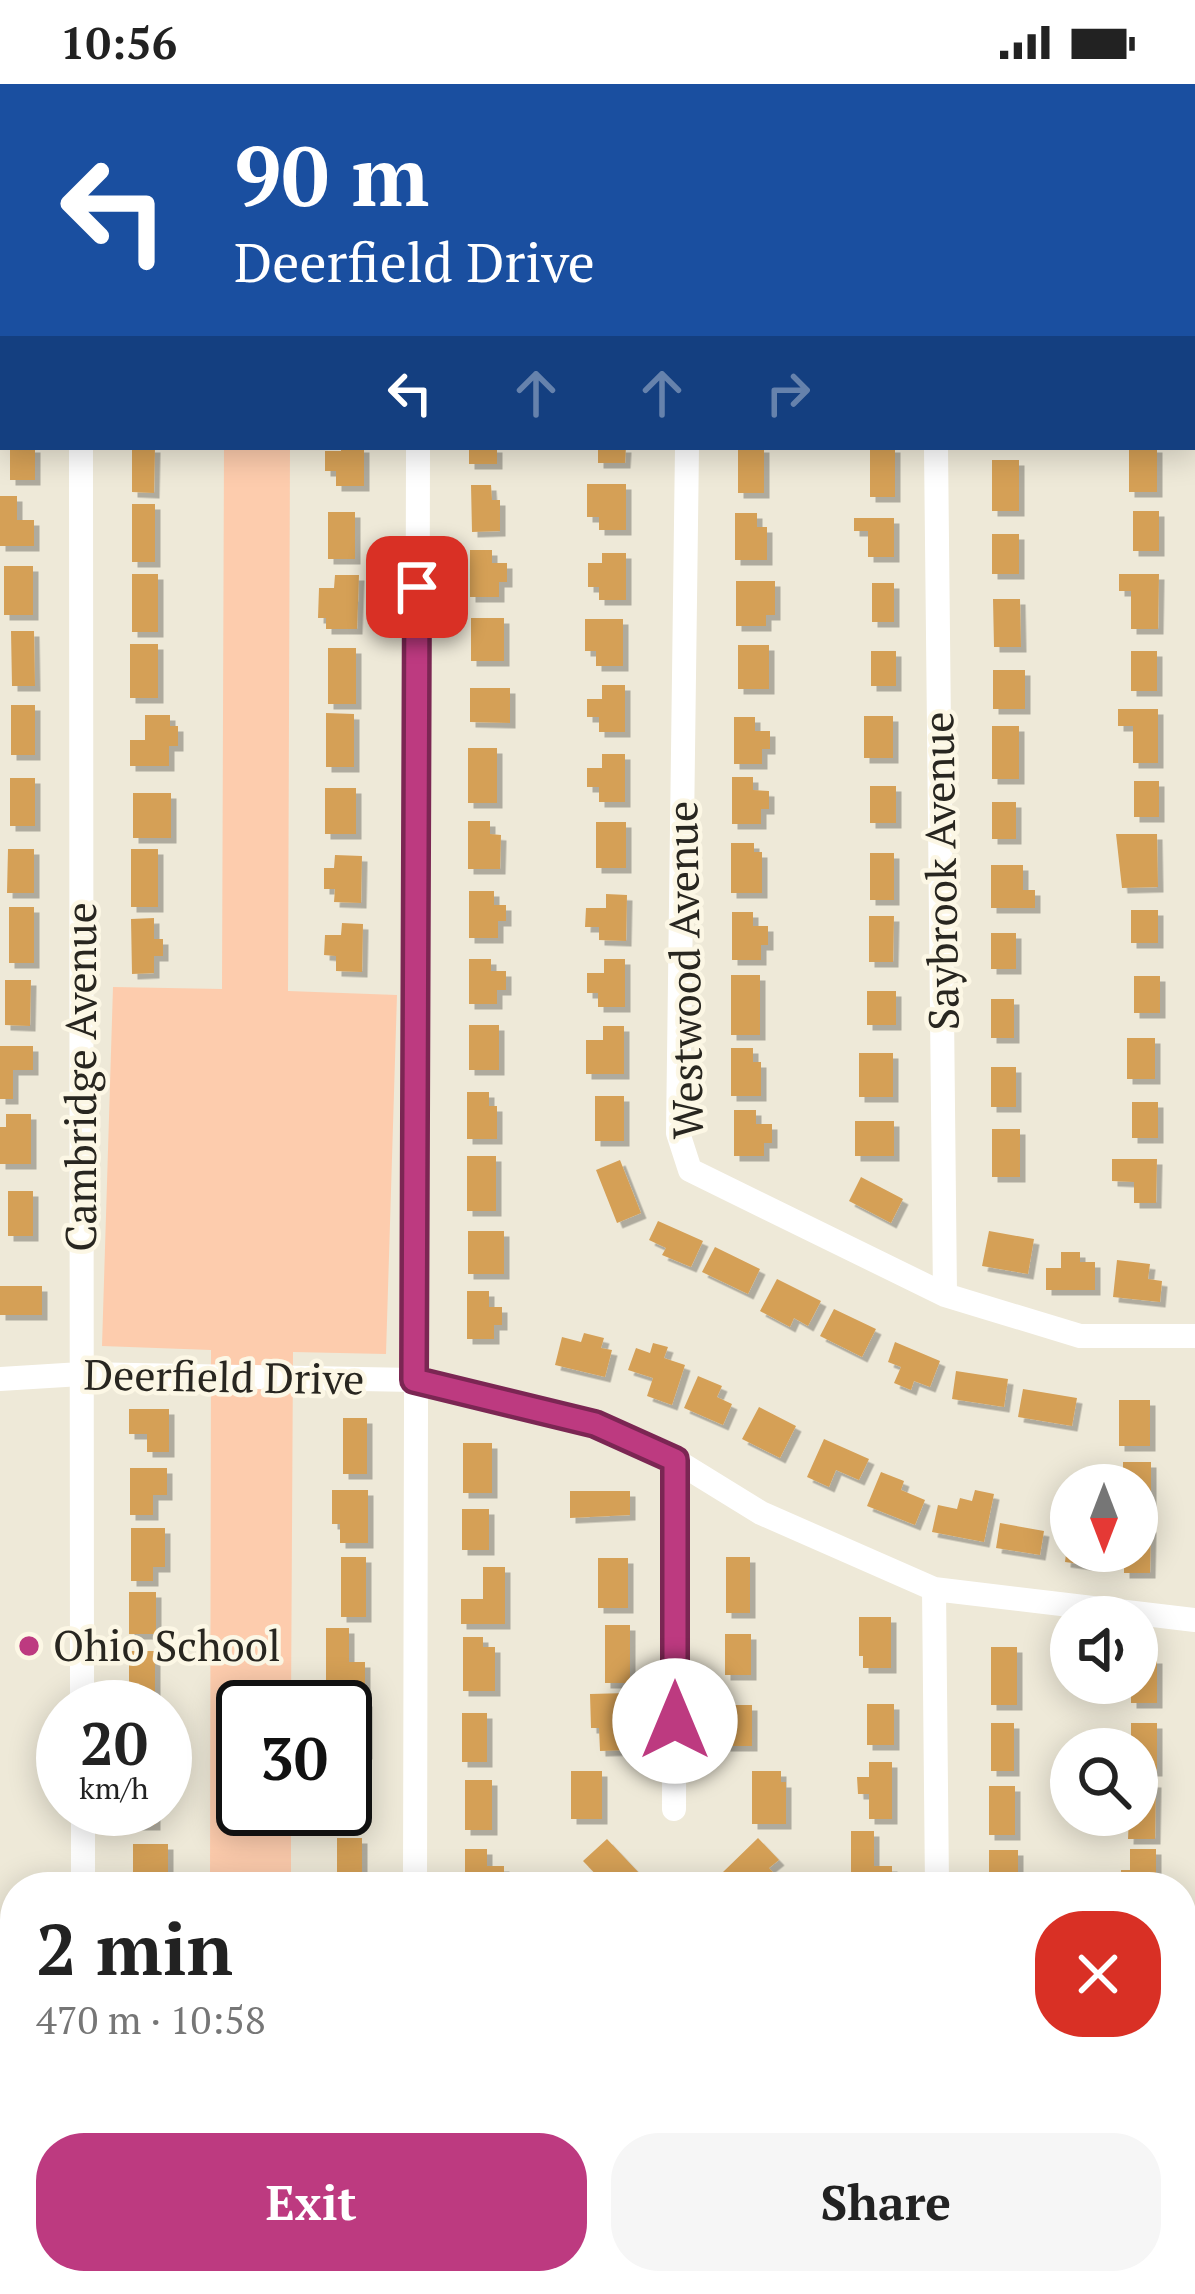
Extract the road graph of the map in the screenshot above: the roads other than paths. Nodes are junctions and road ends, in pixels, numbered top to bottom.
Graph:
1 (81, 450) edge
2 (418, 450) edge
3 (687, 450) edge
4 (936, 450) edge
5 (945, 1294) junction
6 (1195, 1336) edge
7 (81, 1374) junction
8 (0, 1379) edge
9 (414, 1380) junction
10 (675, 1460) junction
11 (934, 1589) junction
12 (1195, 1620) edge
13 (82, 1680) edge
14 (674, 1808) dead end
15 (82, 1836) edge
16 (83, 1872) edge
17 (415, 1872) edge
18 (937, 1872) edge

1 - 7 street, Cambridge Avenue
2 - 9 street
3 - 5 street, Westwood Avenue
4 - 5 street, Saybrook Avenue
5 - 6 street, Westwood Avenue
7 - 8 street, Deerfield Drive
7 - 9 street, Deerfield Drive
7 - 13 street, Cambridge Avenue
9 - 10 street, Deerfield Drive
9 - 17 street
10 - 11 street, Deerfield Drive
10 - 14 street
11 - 12 street, Deerfield Drive
11 - 18 street
15 - 16 street

